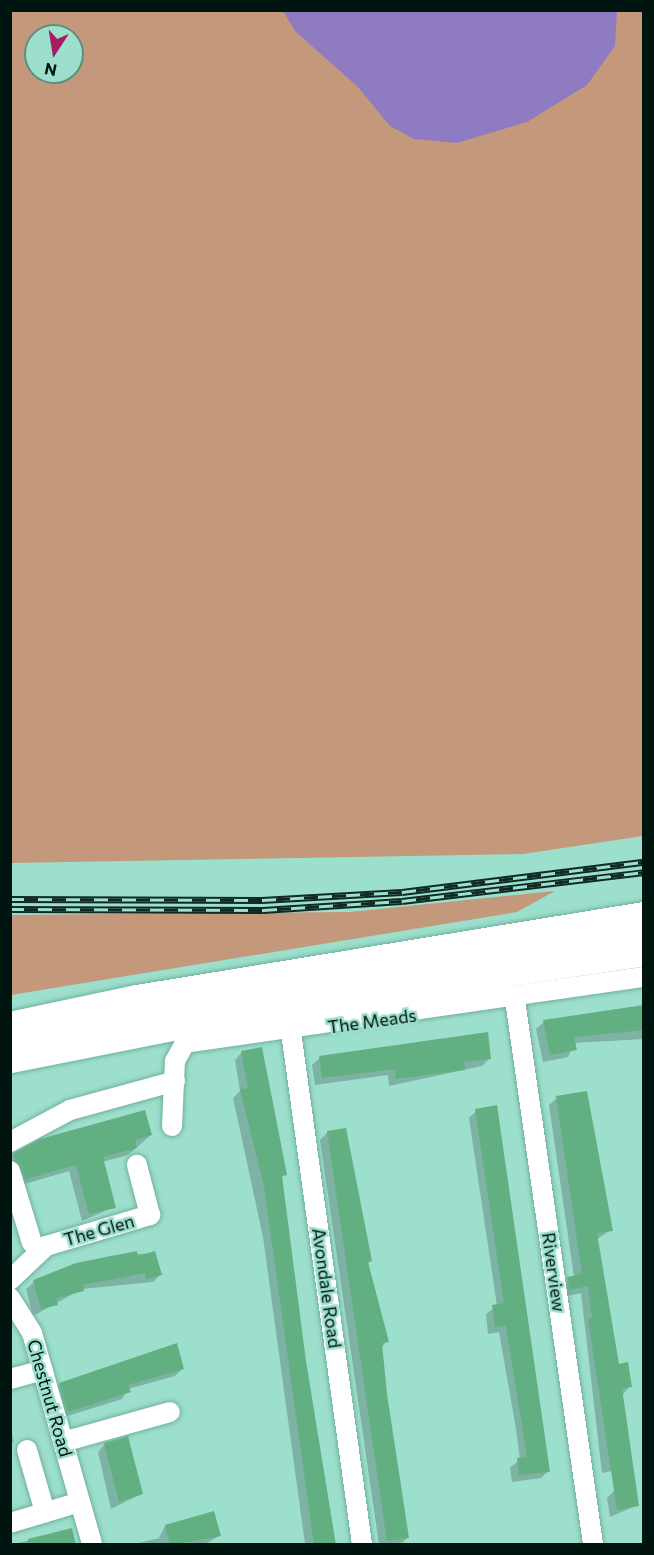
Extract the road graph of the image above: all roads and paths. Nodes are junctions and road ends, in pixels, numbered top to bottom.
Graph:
1 (644, 918) edge
2 (644, 949) edge
3 (644, 977) edge
4 (515, 1000) junction
5 (10, 1028) edge
6 (291, 1032) junction
7 (10, 1056) edge
8 (175, 1081) junction
9 (172, 1126) dead end
10 (10, 1142) edge
11 (137, 1165) dead end
12 (10, 1171) edge
13 (32, 1243) dead end
14 (10, 1280) edge
15 (10, 1298) edge
16 (43, 1370) junction
17 (10, 1378) edge
18 (170, 1412) dead end
19 (63, 1442) junction
20 (27, 1450) dead end
21 (80, 1502) junction
22 (45, 1512) junction
23 (10, 1523) edge
24 (92, 1545) edge
25 (362, 1545) edge
26 (593, 1545) edge

1 - 5 highway
2 - 7 highway
3 - 4 street, The Meads
4 - 6 street, The Meads
4 - 26 street, Riverview
6 - 8 street, The Meads
6 - 25 street, Avondale Road
8 - 9 street, The Meads
8 - 10 street
11 - 14 street, The Glen
12 - 13 street
15 - 16 street, Chestnut Road
16 - 17 street
16 - 19 street, Chestnut Road
18 - 19 street
19 - 21 street, Chestnut Road
20 - 22 street
21 - 22 street
21 - 24 street, Chestnut Road
22 - 23 street

